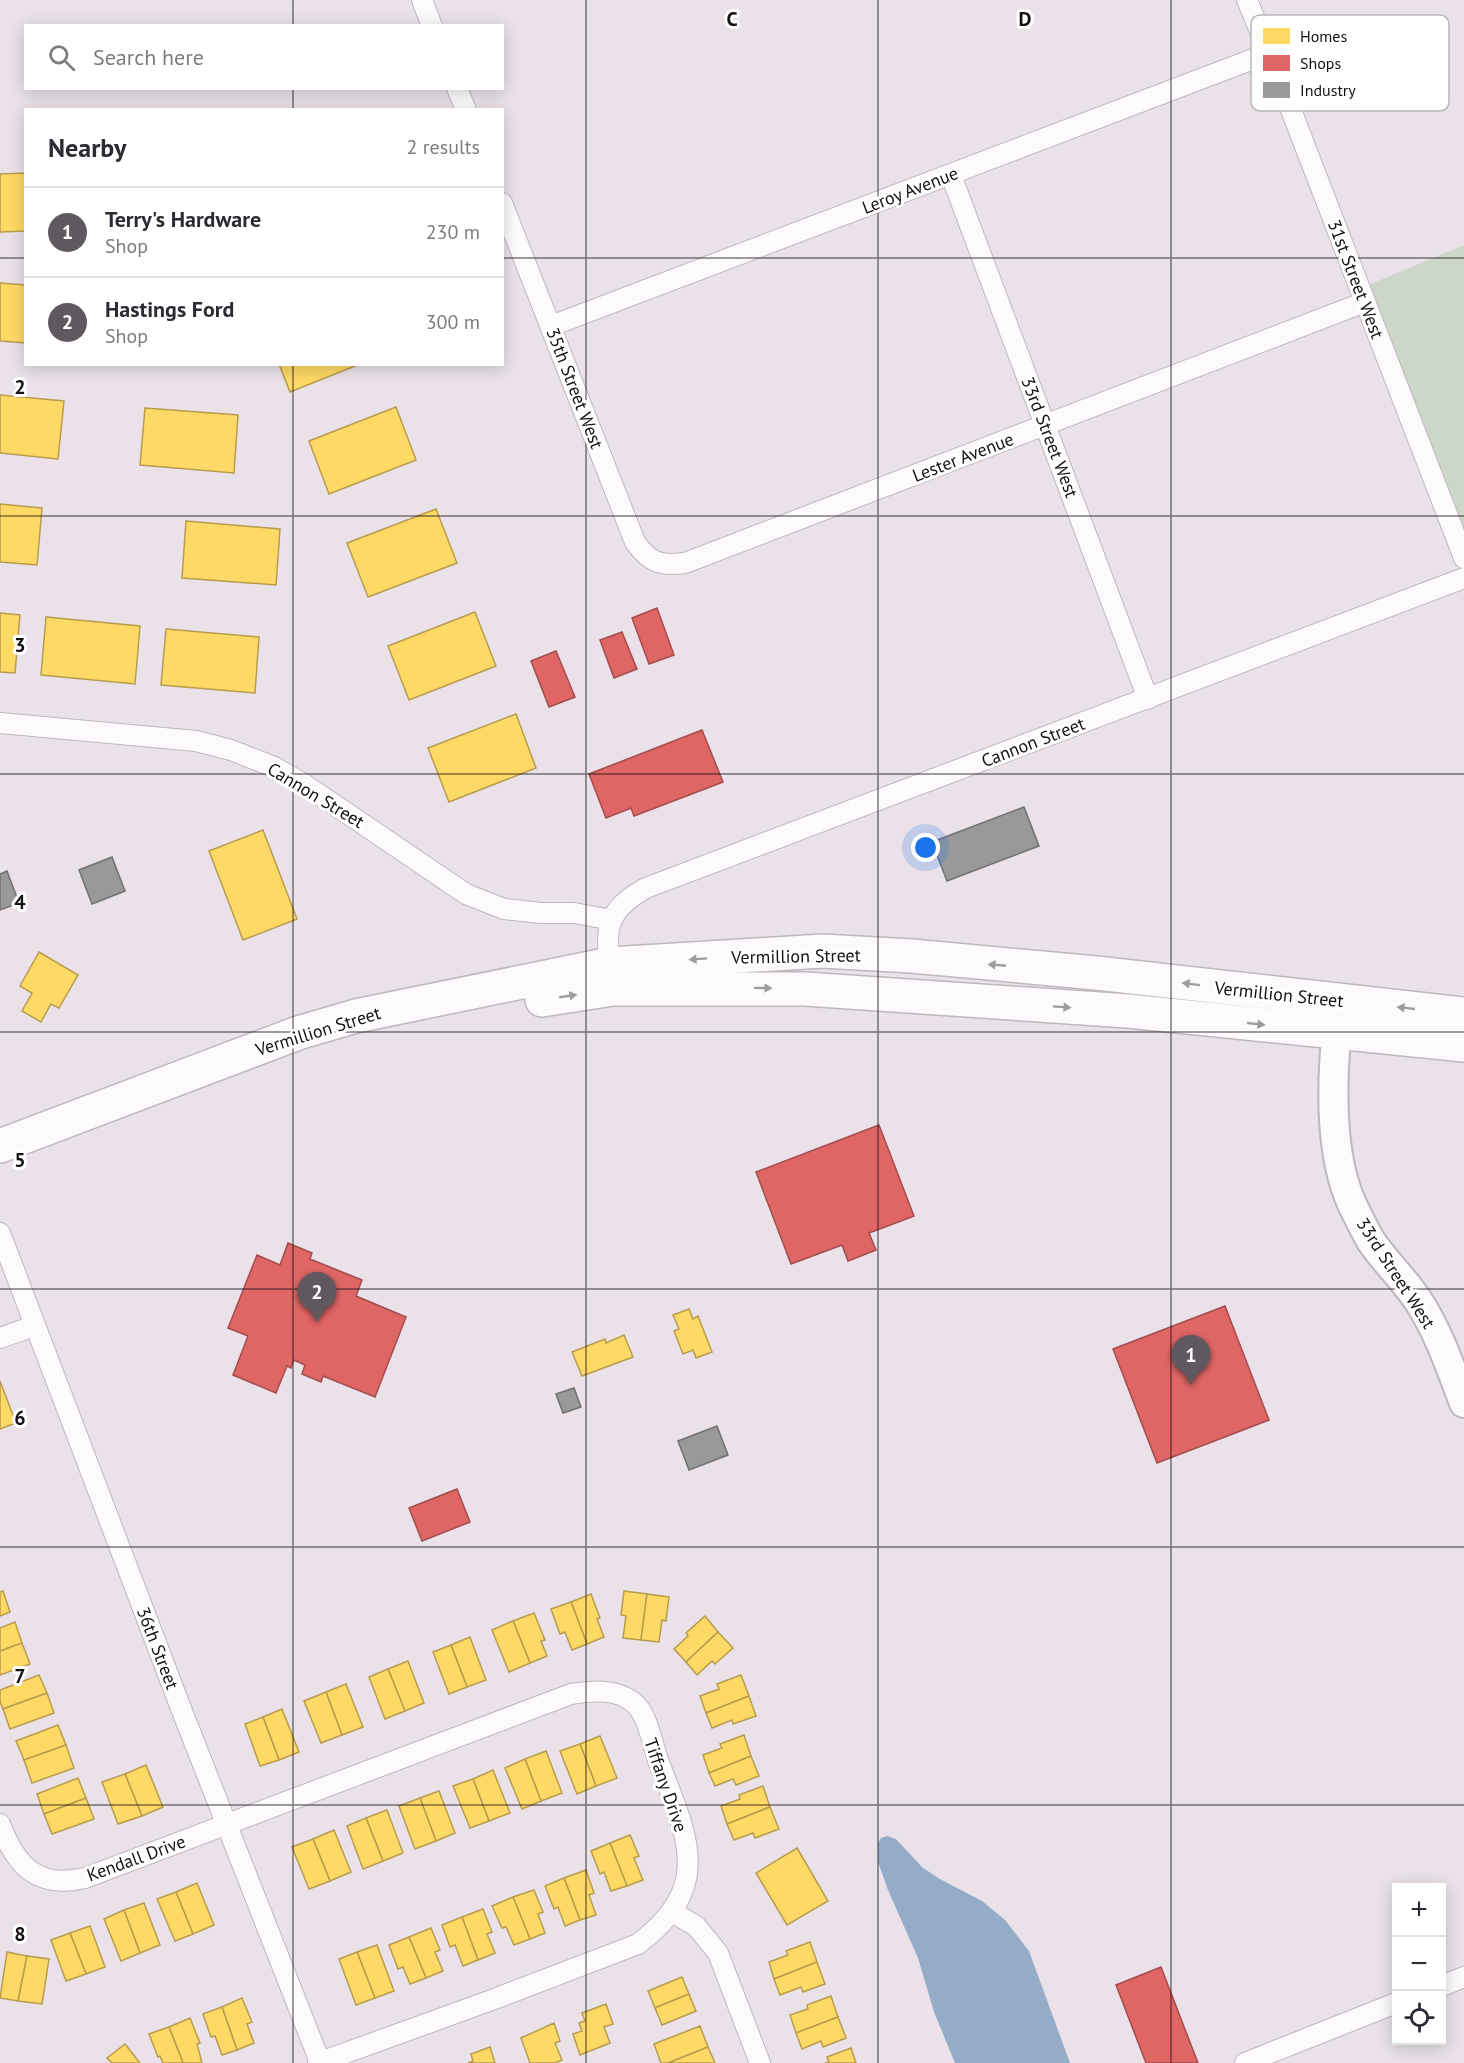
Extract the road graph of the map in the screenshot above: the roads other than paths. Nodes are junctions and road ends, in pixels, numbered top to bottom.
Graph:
1 (422, 0) edge
2 (1247, 0) edge
3 (1253, 15) edge
4 (431, 24) edge
5 (1251, 59) edge
6 (458, 90) edge
7 (464, 108) edge
8 (1292, 111) edge
9 (951, 175) junction
10 (504, 208) edge
11 (1365, 302) junction
12 (551, 326) junction
13 (1046, 425) junction
14 (1464, 558) edge
15 (659, 563) joint
16 (1464, 578) edge
17 (1148, 699) junction
18 (0, 723) edge
19 (612, 920) junction
20 (611, 976) junction
21 (1464, 1014) edge
22 (1338, 1017) junction
23 (1464, 1045) edge
24 (0, 1146) edge
25 (0, 1233) edge
26 (34, 1326) junction
27 (0, 1338) edge
28 (1464, 1402) edge
29 (0, 1824) edge
30 (226, 1824) junction
31 (672, 1912) junction
32 (1464, 1977) edge
33 (1446, 1984) edge
34 (1392, 2005) edge
35 (319, 2062) edge
36 (760, 2063) edge
37 (1245, 2063) edge

1 - 4 street
2 - 3 street, 31st Street West
5 - 9 street, Leroy Avenue
6 - 7 street
8 - 11 street, 31st Street West
9 - 12 street, Leroy Avenue
9 - 13 street, 33rd Street West
10 - 12 street, 35th Street West
11 - 13 street, Lester Avenue
11 - 14 street, 31st Street West
12 - 15 street, 35th Street West
13 - 15 street, Lester Avenue
13 - 17 street, 33rd Street West
16 - 17 street, Cannon Street
17 - 19 street, Cannon Street
18 - 19 street, Cannon Street
19 - 20 street
20 - 22 highway, Vermillion Street
20 - 24 highway, Vermillion Street
21 -> 22 highway, Vermillion Street
22 - 23 highway, Vermillion Street
22 - 28 street, 33rd Street West
25 - 26 street, 36th Street
26 - 27 street
26 - 30 street, 36th Street
29 - 30 street, Kendall Drive
30 - 31 street, Tiffany Drive
30 - 35 street, 36th Street
31 - 35 street, Tiffany Drive
31 - 36 street
32 - 33 street
34 - 37 street

